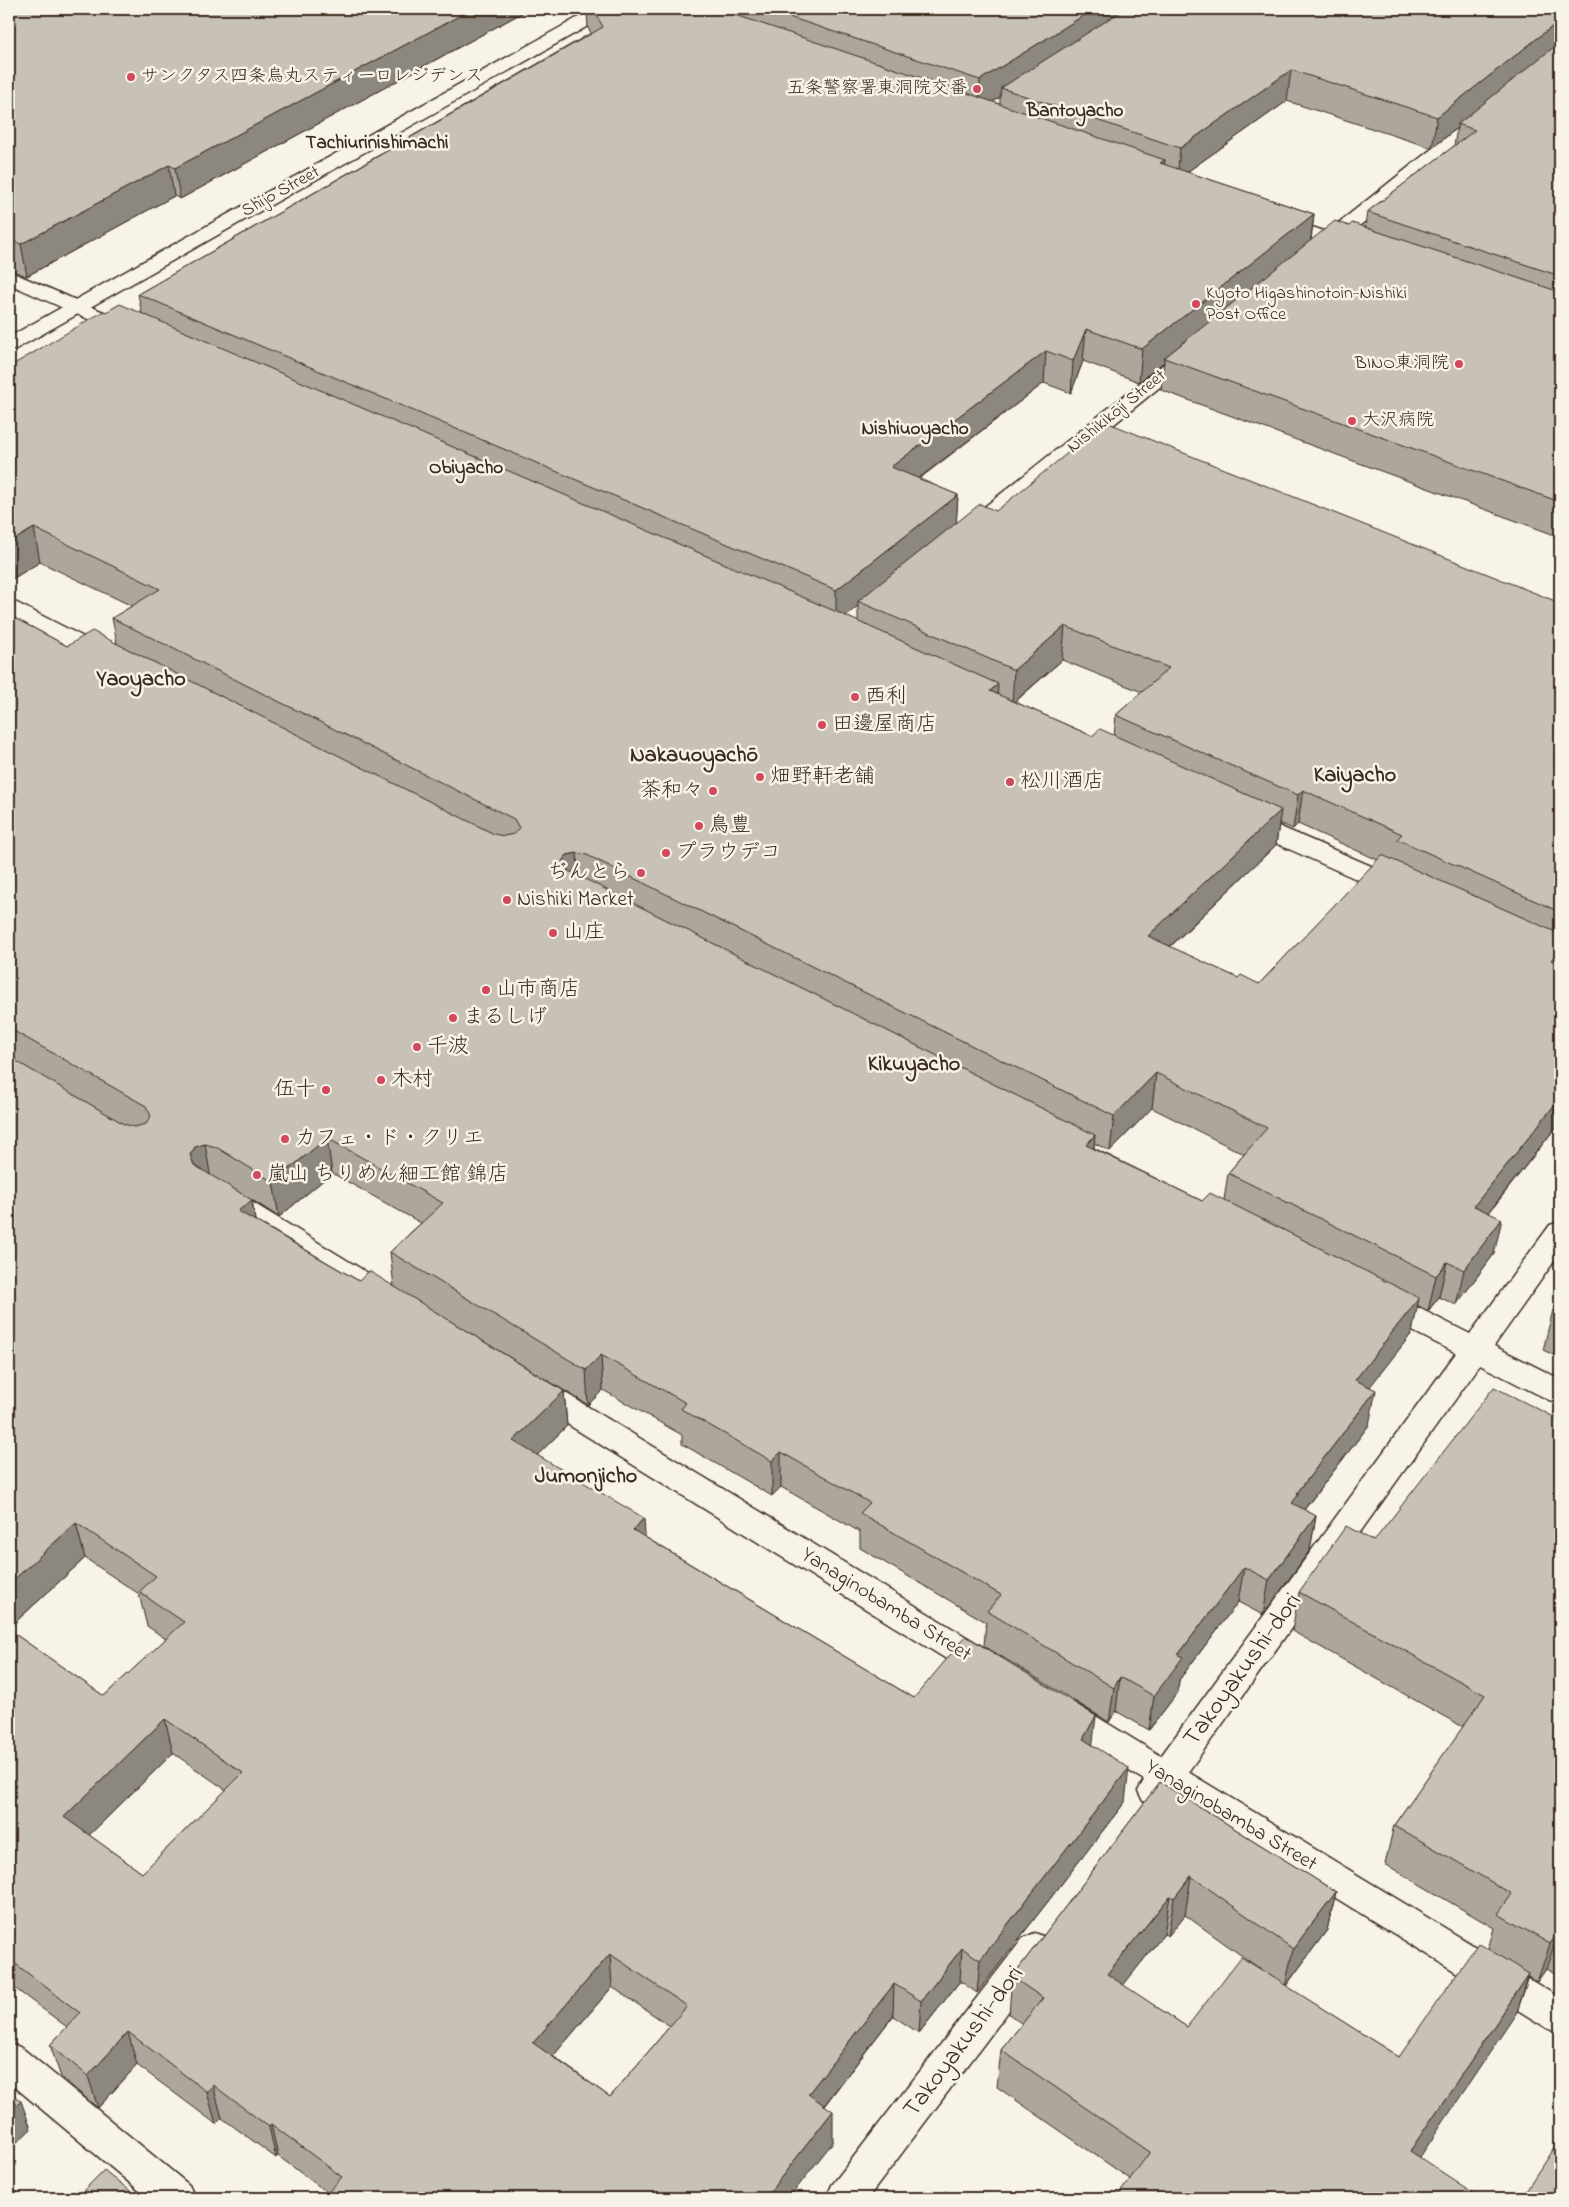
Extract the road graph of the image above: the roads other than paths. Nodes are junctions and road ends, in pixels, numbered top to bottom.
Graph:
1 (605, 9) edge
2 (1499, 106) edge
3 (1255, 214) edge
4 (1330, 240) junction
5 (1367, 252) edge
6 (1301, 264) edge
7 (9, 277) edge
8 (76, 307) junction
9 (1210, 337) edge
10 (150, 339) edge
11 (9, 345) edge
12 (954, 542) edge
13 (9, 608) edge
14 (124, 667) edge
15 (1225, 810) edge
16 (1415, 896) edge
17 (212, 1192) edge
18 (1560, 1232) edge
19 (1360, 1291) edge
20 (391, 1301) edge
21 (1475, 1350) junction
22 (510, 1374) edge
23 (1560, 1392) edge
24 (1166, 1777) junction
25 (1136, 1817) edge
26 (1051, 1928) edge
27 (1560, 2017) edge
28 (9, 2060) edge
29 (176, 2198) edge
30 (845, 2198) edge

1 - 8 street, Shijo Street
2 - 4 street
3 - 4 street
4 - 5 street
4 - 6 street
7 - 8 street
8 - 10 street
8 - 11 street, Shijo Street
9 - 12 street, Nishikikōji Street
13 - 14 street
15 - 16 street
17 - 20 street
18 - 21 street, Takoyakushi-dori
19 - 21 street
21 - 23 street
21 - 24 street, Takoyakushi-dori
22 - 24 street, Yanaginobamba Street
24 - 25 street, Takoyakushi-dori
24 - 27 street, Yanaginobamba Street
26 - 30 street, Takoyakushi-dori
28 - 29 street

